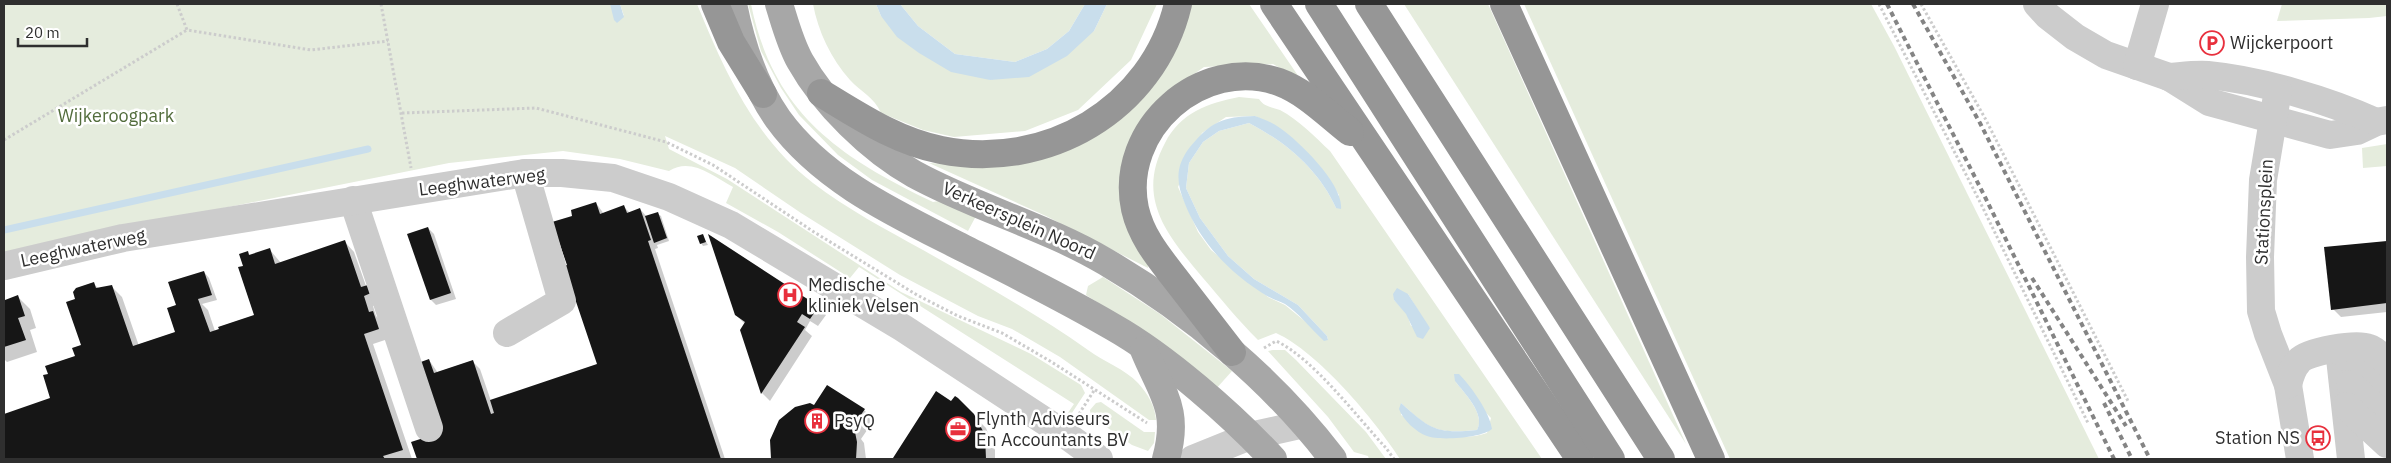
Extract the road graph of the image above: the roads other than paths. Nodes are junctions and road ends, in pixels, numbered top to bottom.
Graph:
1 (715, 4) edge
2 (733, 4) edge
3 (779, 4) edge
4 (1178, 4) edge
5 (1274, 4) edge
6 (1319, 4) edge
7 (1369, 4) edge
8 (1504, 4) edge
9 (2037, 4) edge
10 (2155, 4) edge
11 (2137, 66) junction
12 (2169, 77) junction
13 (2278, 90) junction
14 (822, 93) junction
15 (763, 94) junction
16 (2273, 119) junction
17 (2381, 121) edge
18 (2311, 130) junction
19 (1370, 148) junction
20 (2265, 165) junction
21 (525, 174) junction
22 (353, 200) junction
23 (4, 266) edge
24 (507, 333) dead end
25 (2268, 334) junction
26 (1143, 346) junction
27 (2328, 350) junction
28 (1232, 352) junction
29 (2387, 362) edge
30 (2343, 378) junction
31 (2288, 385) junction
32 (2387, 392) edge
33 (2346, 406) junction
34 (2387, 418) edge
35 (1304, 424) junction
36 (428, 428) dead end
37 (1250, 436) junction
38 (2387, 444) edge
39 (2350, 447) edge
40 (1099, 459) edge
41 (1166, 459) edge
42 (1192, 459) edge
43 (1271, 459) edge
44 (1333, 459) edge
45 (1580, 459) edge
46 (1611, 459) edge
47 (1661, 459) edge
48 (1711, 459) edge
49 (2300, 459) edge
50 (2376, 459) edge

1 - 15 highway
2 - 15 main road
3 - 14 main road, Verkeersplein Noord
4 - 14 highway
5 - 19 highway
6 - 46 highway
7 - 47 highway
8 - 48 highway
9 - 11 street
10 - 11 street
11 - 12 street
12 - 13 street
12 - 16 street
13 - 16 street, Stationsplein
13 - 17 street
14 - 28 main road, Verkeersplein Noord
15 - 26 main road
16 - 18 street
16 - 20 street, Stationsplein
17 - 18 street
18 - 20 street
19 - 28 highway
19 - 45 highway
20 - 25 street, Stationsplein
21 - 22 street, Leeghwaterweg
21 - 24 street
21 - 40 street, Leeghwaterweg
22 - 23 street, Leeghwaterweg
22 - 36 street
25 - 27 street
25 - 31 street, Stationsplein
26 - 37 main road
26 - 41 main road
27 - 29 street
27 - 30 street
27 - 31 street
27 - 32 street
28 - 35 main road, Verkeersplein Noord
30 - 33 street
30 - 34 street
31 - 49 street, Stationsplein
33 - 38 street
33 - 39 street
35 - 37 street
35 - 43 street
35 - 44 main road, Verkeersplein Noord
37 - 42 street
37 - 43 main road
39 - 50 street

